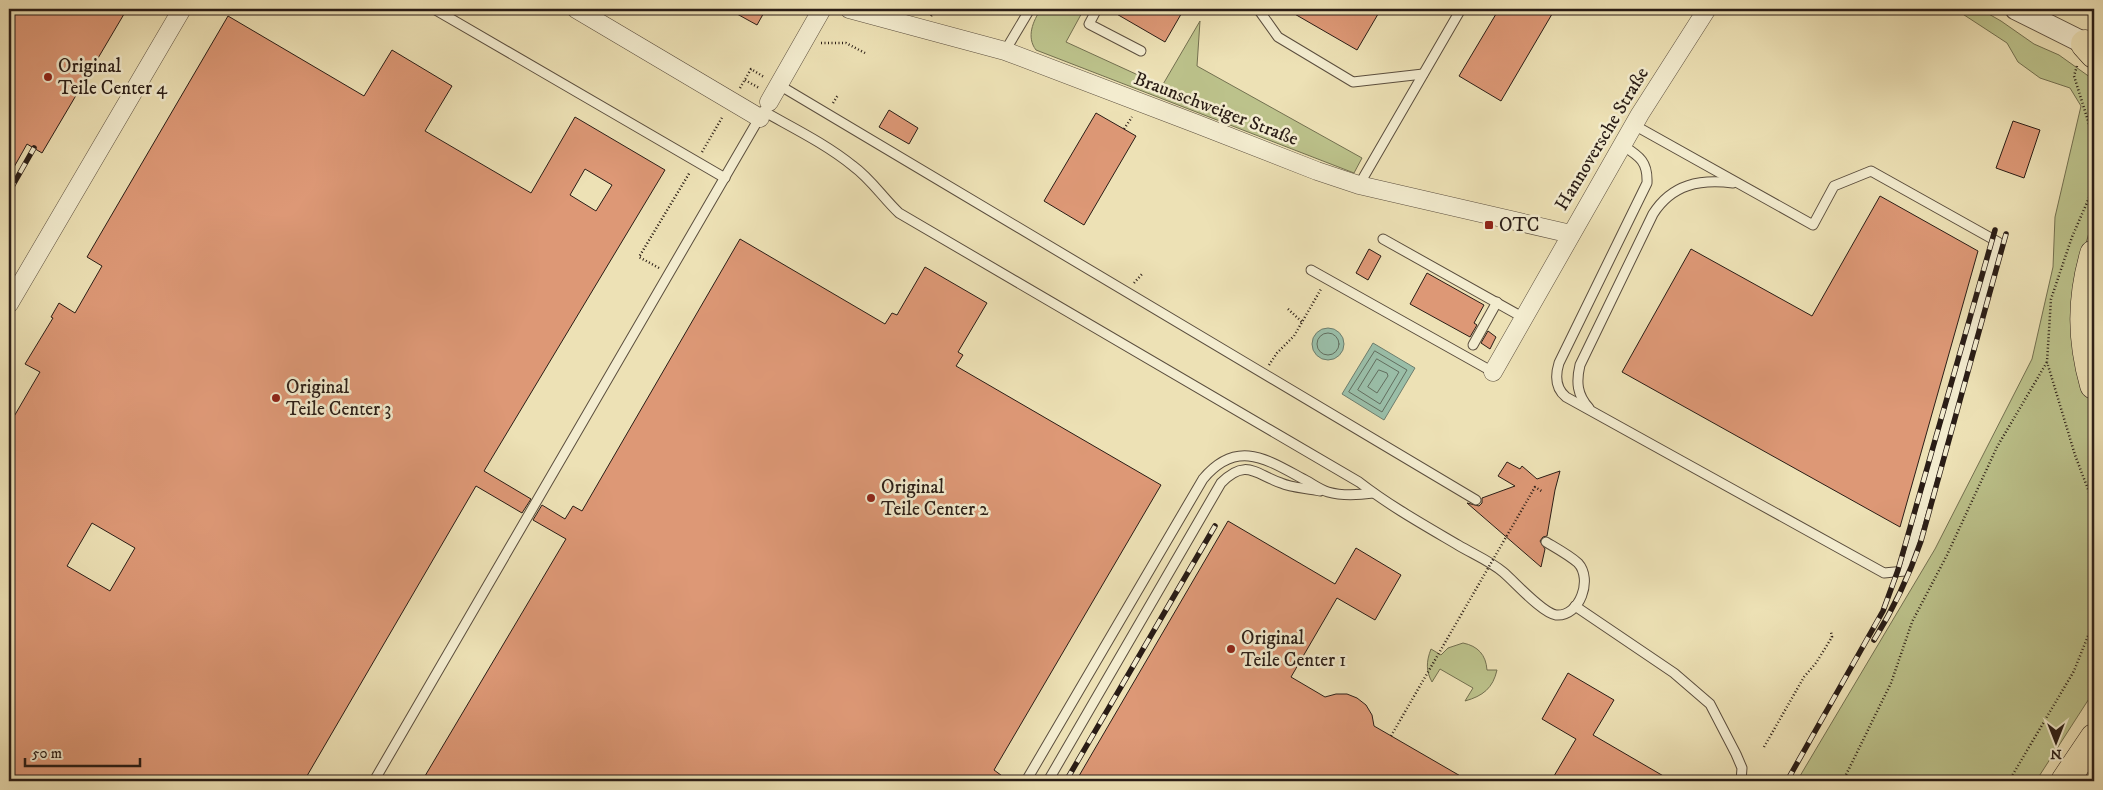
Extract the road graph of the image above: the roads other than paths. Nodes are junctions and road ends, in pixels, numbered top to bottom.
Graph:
1 (182, 9) edge
2 (434, 9) edge
3 (576, 9) edge
4 (822, 9) edge
5 (849, 9) edge
6 (1030, 9) edge
7 (1097, 9) edge
8 (1258, 9) edge
9 (1461, 9) edge
10 (2016, 9) edge
11 (1703, 10) edge
12 (2091, 49) edge
13 (1141, 51) dead end
14 (1005, 52) junction
15 (1423, 74) junction
16 (778, 85) junction
17 (764, 110) junction
18 (1634, 125) junction
19 (1622, 145) junction
20 (725, 178) junction
21 (1739, 183) junction
22 (1359, 185) junction
23 (1571, 234) junction
24 (1383, 238) dead end
25 (2094, 254) edge
26 (1311, 270) dead end
27 (1497, 302) junction
28 (9, 304) edge
29 (1524, 318) junction
30 (1473, 345) dead end
31 (1493, 372) joint
32 (2094, 384) edge
33 (1592, 412) junction
34 (1327, 492) junction
35 (1373, 493) junction
36 (1476, 500) dead end
37 (1546, 542) dead end
38 (1575, 606) junction
39 (2094, 725) edge
40 (2094, 738) edge
41 (2069, 775) edge
42 (374, 781) edge
43 (1026, 781) edge
44 (1048, 781) edge
45 (1741, 781) edge

1 - 28 street
2 - 20 lane
3 - 17 street
4 - 16 street
5 - 14 street, Braunschweiger Straße
6 - 14 lane
7 - 13 lane
8 - 15 lane
9 - 15 lane
10 - 12 street
11 - 18 street, Hannoversche Straße
14 - 22 street, Braunschweiger Straße
15 - 22 lane
16 - 17 street
16 - 36 lane
17 - 20 lane
17 - 35 lane
18 - 19 street, Hannoversche Straße
18 - 21 lane
19 - 23 street, Hannoversche Straße
19 - 33 lane
20 - 42 lane
21 - 33 lane
21 - 33 lane
22 - 23 street, Braunschweiger Straße
23 - 29 street, Hannoversche Straße
24 - 27 lane
25 - 32 highway
26 - 31 lane
27 - 29 lane
27 - 30 lane
29 - 31 street, Hannoversche Straße
34 - 35 lane
34 - 43 lane
34 - 44 lane
35 - 38 lane
37 - 38 lane
38 - 45 lane
39 - 41 highway
40 - 41 highway

